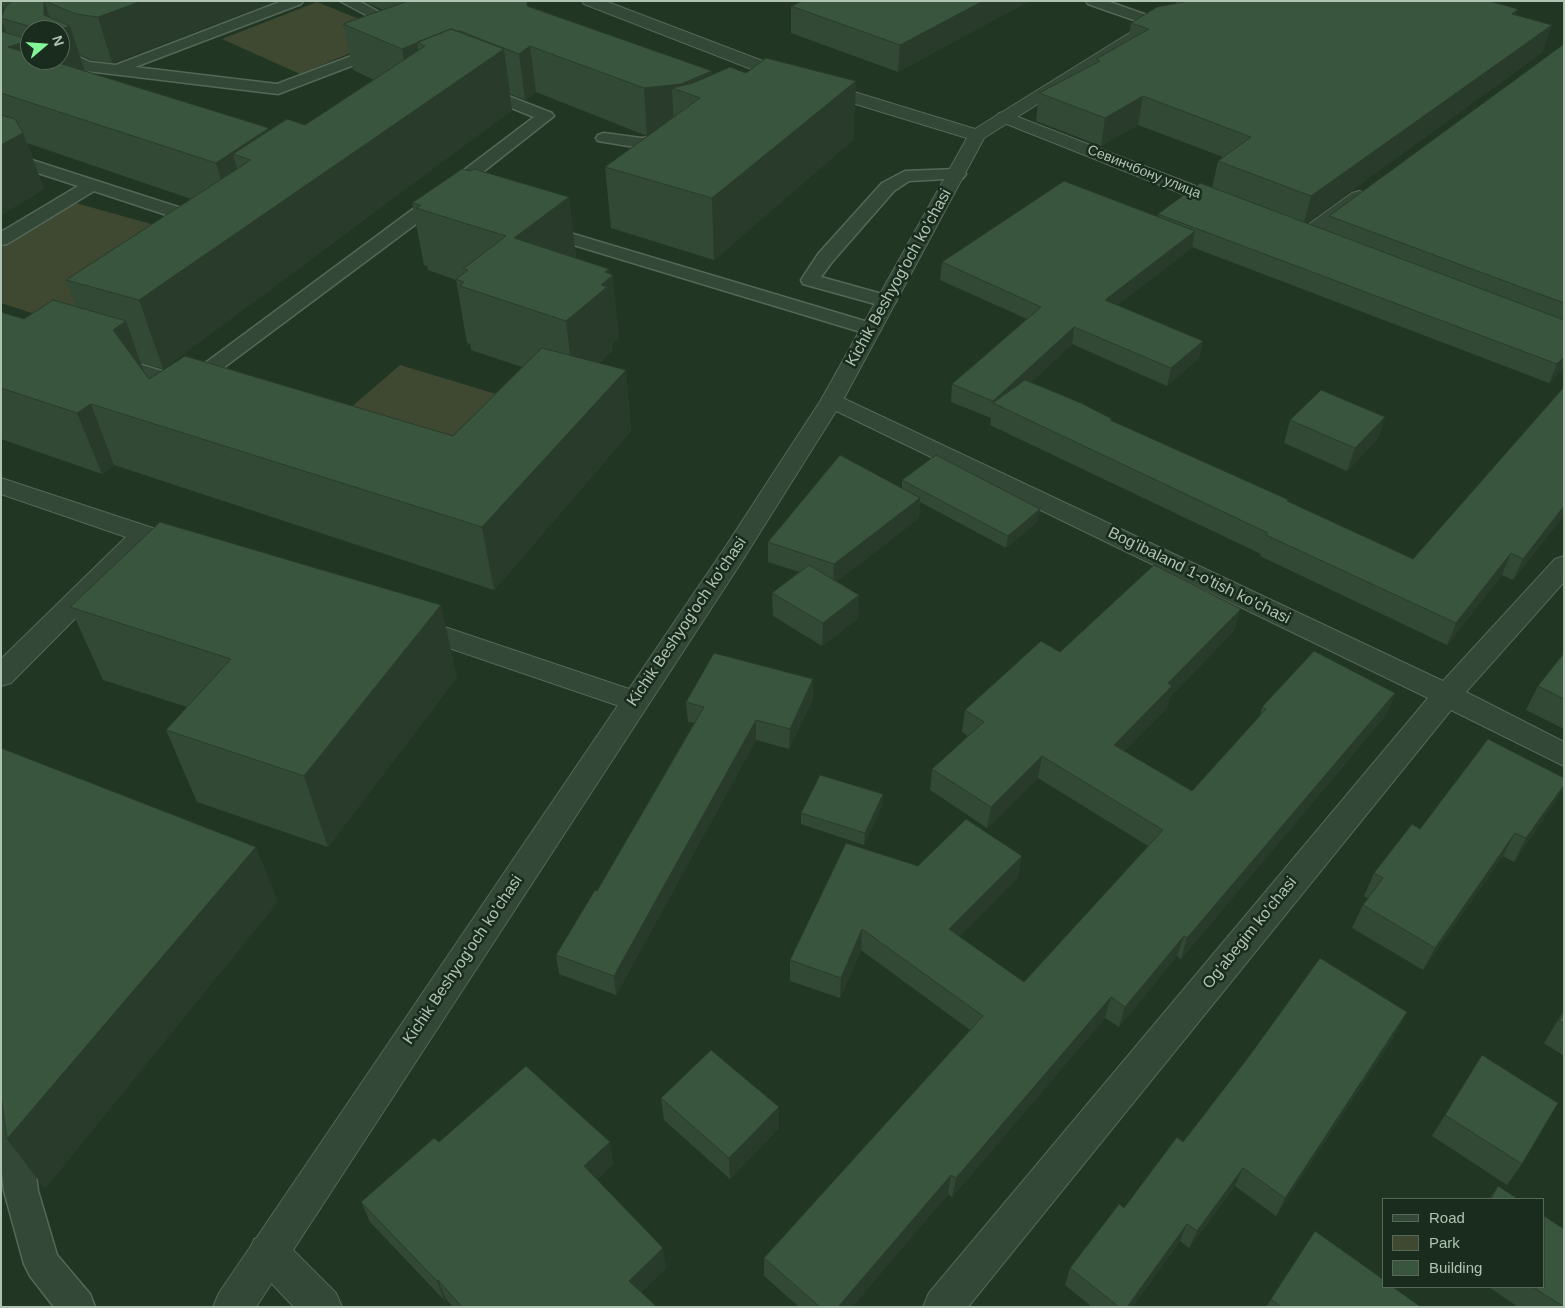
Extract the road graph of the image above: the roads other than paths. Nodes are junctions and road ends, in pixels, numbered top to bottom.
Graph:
1 (296, 1) edge
2 (346, 1) edge
3 (590, 1) edge
4 (1093, 1) edge
5 (1192, 1) edge
6 (1156, 23) junction
7 (70, 58) edge
8 (117, 68) junction
9 (796, 80) junction
10 (468, 85) edge
11 (780, 90) edge
12 (1005, 117) junction
13 (977, 135) junction
14 (690, 137) edge
15 (604, 138) dead end
16 (1, 155) edge
17 (957, 174) junction
18 (93, 184) junction
19 (1376, 184) edge
20 (438, 198) junction
21 (457, 204) edge
22 (1242, 211) edge
23 (523, 223) edge
24 (213, 232) edge
25 (1, 240) edge
26 (1324, 244) edge
27 (886, 302) junction
28 (872, 329) junction
29 (94, 357) edge
30 (832, 400) junction
31 (1, 486) edge
32 (144, 534) junction
33 (210, 556) edge
34 (1564, 565) edge
35 (389, 618) edge
36 (1, 676) edge
37 (1447, 695) junction
38 (634, 701) junction
39 (1564, 755) edge
40 (10, 1085) edge
41 (268, 1252) junction
42 (76, 1307) edge
43 (233, 1307) edge
44 (322, 1307) edge
45 (943, 1307) edge

1 - 8 lane
2 - 8 lane
3 - 9 street
4 - 6 lane
5 - 6 street
6 - 12 street
7 - 8 lane
9 - 11 lane
9 - 13 street
10 - 20 lane
12 - 13 street
12 - 22 street, Севинчбону улица
13 - 17 street, Kichik Beshyog'och ko'chasi
14 - 15 lane
16 - 18 lane
17 - 27 street, Kichik Beshyog'och ko'chasi
17 - 27 lane
18 - 24 lane
18 - 25 lane
19 - 26 street
20 - 21 lane
20 - 29 lane
23 - 28 lane
27 - 28 street, Kichik Beshyog'och ko'chasi
28 - 30 street, Kichik Beshyog'och ko'chasi
30 - 37 street, Bog'ibaland 1-o'tish ko'chasi
30 - 38 street, Kichik Beshyog'och ko'chasi
31 - 32 street
32 - 33 street
32 - 36 street
34 - 37 street, Og'abegim ko'chasi
35 - 38 street
37 - 39 street, Bog'ibaland 1-o'tish ko'chasi
37 - 45 street, Og'abegim ko'chasi
38 - 41 street, Kichik Beshyog'och ko'chasi
40 - 42 lane
41 - 43 street, Kichik Beshyog'och ko'chasi
41 - 44 street

